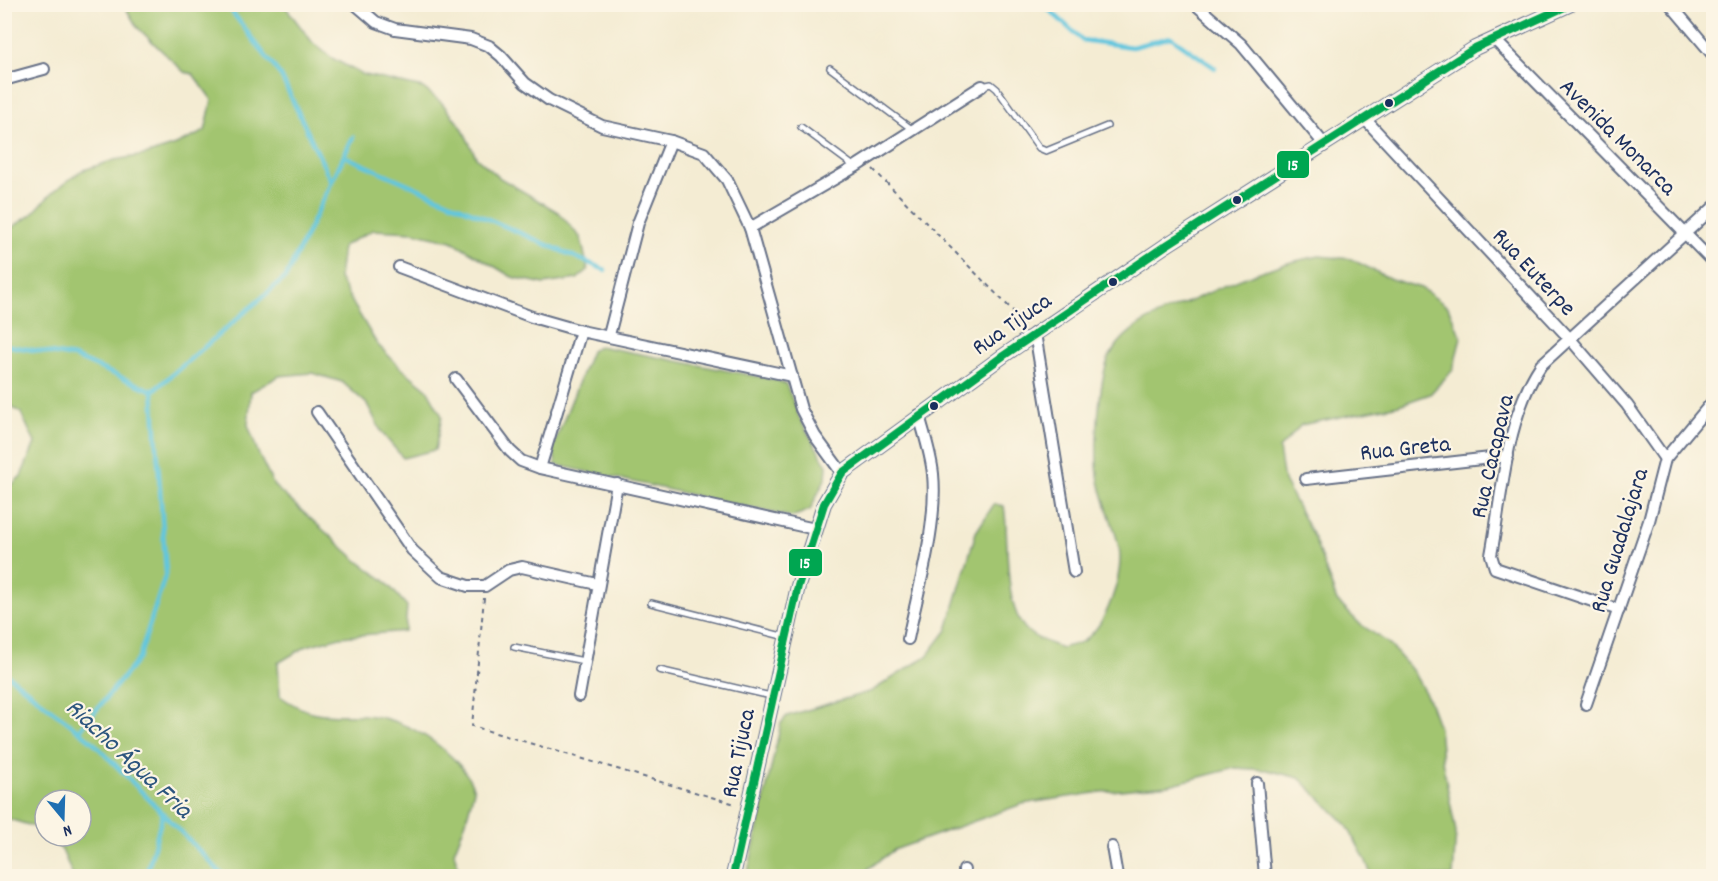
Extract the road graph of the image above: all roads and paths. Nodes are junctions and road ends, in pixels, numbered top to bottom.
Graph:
1 (355, 4) edge
2 (1195, 4) edge
3 (1571, 4) edge
4 (1670, 4) edge
5 (1494, 39) junction
6 (1713, 56) edge
7 (830, 68) dead end
8 (44, 69) dead end
9 (4, 80) edge
10 (982, 86) joint
11 (1364, 118) junction
12 (1107, 126) dead end
13 (801, 127) dead end
14 (913, 130) junction
15 (671, 141) junction
16 (1324, 144) junction
17 (865, 161) junction
18 (855, 167) junction
19 (1713, 207) edge
20 (750, 228) junction
21 (1685, 233) junction
22 (1713, 263) edge
23 (399, 267) dead end
24 (581, 331) junction
25 (1035, 333) junction
26 (609, 335) junction
27 (1571, 340) junction
28 (792, 376) junction
29 (456, 379) dead end
30 (1713, 400) edge
31 (317, 412) dead end
32 (919, 415) junction
33 (1508, 456) junction
34 (1665, 459) junction
35 (540, 468) junction
36 (842, 473) junction
37 (1306, 479) dead end
38 (616, 484) junction
39 (815, 529) junction
40 (1074, 572) dead end
41 (597, 584) junction
42 (485, 586) junction
43 (651, 603) dead end
44 (1619, 610) junction
45 (787, 638) junction
46 (908, 639) dead end
47 (514, 647) dead end
48 (584, 661) junction
49 (659, 669) dead end
50 (579, 696) dead end
51 (771, 696) junction
52 (1586, 705) dead end
53 (1257, 783) dead end
54 (748, 808) junction
55 (1112, 847) dead end
56 (734, 876) edge
57 (1117, 876) edge
58 (1265, 876) edge

1 - 15 street
2 - 16 street
3 - 5 street, Rua Tijuca
4 - 6 street
5 - 11 street, Rua Tijuca
5 - 21 street, Avenida Monarca
7 - 14 lane
8 - 9 street
10 - 12 lane
10 - 14 street
11 - 16 street, Rua Tijuca
11 - 27 street, Rua Euterpe
13 - 18 lane
14 - 17 street
15 - 20 street
15 - 26 street
16 - 25 street, Rua Tijuca
17 - 18 street
17 - 25 path
18 - 20 street
19 - 21 street, Rua Cacapava
20 - 28 street
21 - 22 street, Avenida Monarca
21 - 27 street, Rua Cacapava
23 - 24 street
24 - 26 street
24 - 35 street
25 - 32 street, Rua Tijuca
25 - 40 street
26 - 28 street
27 - 33 street, Rua Cacapava
27 - 34 street, Rua Euterpe
28 - 36 street
29 - 35 street
30 - 34 street, Rua Guadalajara
31 - 42 street
32 - 36 street, Rua Tijuca
32 - 46 street
33 - 37 street, Rua Greta
33 - 44 street, Rua Cacapava
34 - 44 street, Rua Guadalajara
35 - 38 street
36 - 39 street, Rua Tijuca
38 - 39 street
38 - 41 street
39 - 45 street, Rua Tijuca
41 - 42 street
41 - 48 street
42 - 54 path
43 - 45 lane
44 - 52 street, Rua Guadalajara
45 - 51 street, Rua Tijuca
47 - 48 lane
48 - 50 street
49 - 51 lane
51 - 54 street, Rua Tijuca
53 - 58 street
54 - 56 street, Rua Tijuca
55 - 57 street

